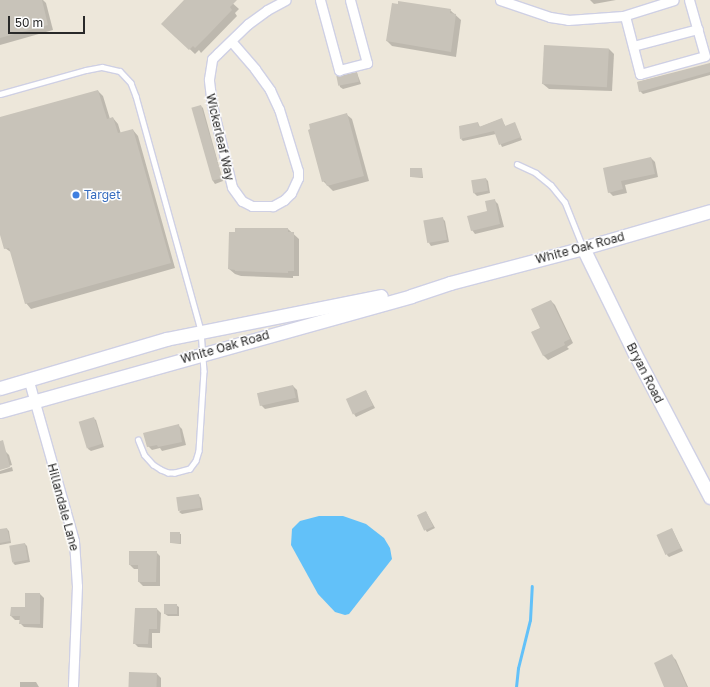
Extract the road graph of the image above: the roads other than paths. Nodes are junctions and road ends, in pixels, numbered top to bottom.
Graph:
1 (286, 0) edge
2 (320, 0) edge
3 (350, 0) edge
4 (500, 0) edge
5 (674, 0) edge
6 (689, 0) edge
7 (625, 16) junction
8 (698, 29) junction
9 (230, 41) junction
10 (633, 46) junction
11 (0, 94) edge
12 (517, 164) dead end
13 (710, 211) edge
14 (583, 248) junction
15 (450, 283) junction
16 (201, 332) junction
17 (203, 353) junction
18 (28, 378) junction
19 (0, 388) edge
20 (34, 402) junction
21 (0, 411) edge
22 (138, 440) dead end
23 (710, 497) edge
24 (73, 687) edge

1 - 9 street, Wickerleaf Way
2 - 3 street
4 - 7 street
5 - 7 street
6 - 8 street
7 - 10 street
8 - 10 street
8 - 10 street
9 - 9 street, Wickerleaf Way
11 - 16 lane
12 - 14 lane
13 - 14 street, White Oak Road
14 - 15 street, White Oak Road
14 - 23 street, Bryan Road
15 - 16 street, White Oak Road
15 - 17 street, White Oak Road
16 - 17 lane
16 - 18 street, White Oak Road
17 - 20 street, White Oak Road
17 - 22 lane
18 - 19 street, White Oak Road
18 - 20 street, Hillandale Lane
20 - 21 street, White Oak Road
20 - 24 street, Hillandale Lane

